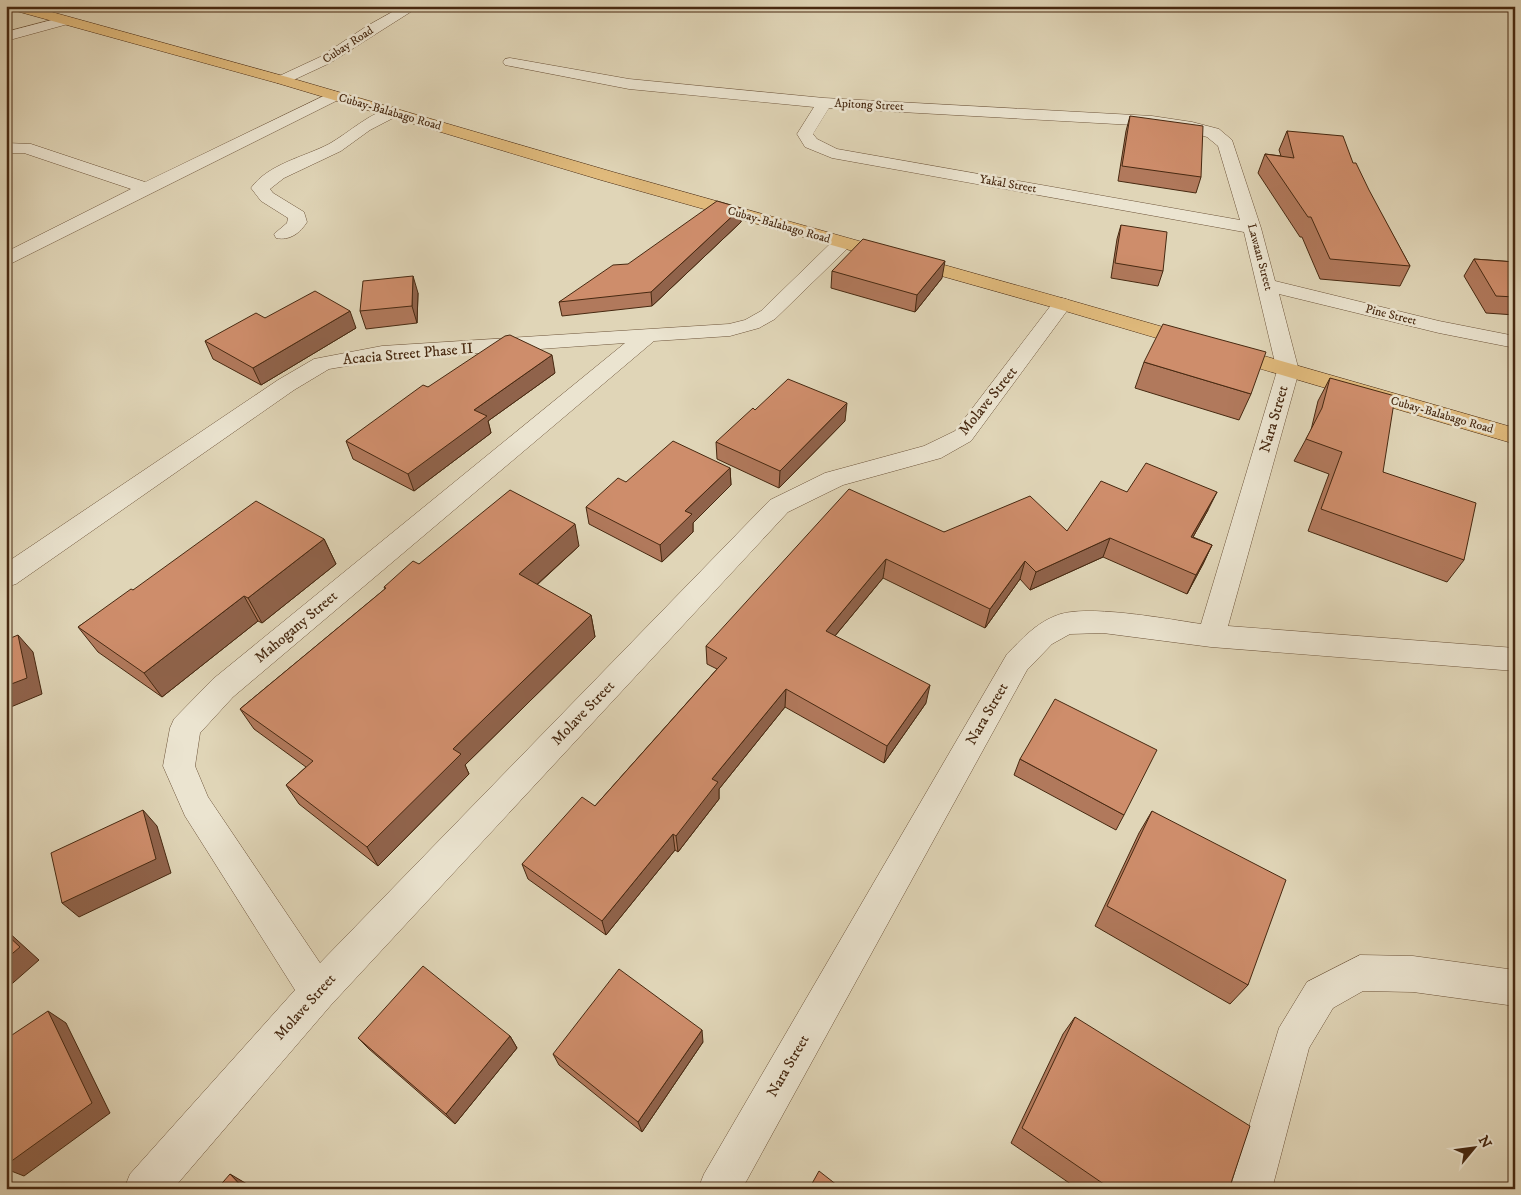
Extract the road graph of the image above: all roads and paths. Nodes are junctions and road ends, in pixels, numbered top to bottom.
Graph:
1 (14, 6) edge
2 (412, 6) edge
3 (63, 21) junction
4 (6, 38) edge
5 (510, 62) dead end
6 (282, 80) junction
7 (334, 96) junction
8 (824, 103) junction
9 (393, 112) junction
10 (1226, 144) joint
11 (6, 148) edge
12 (146, 188) junction
13 (1252, 228) junction
14 (283, 234) dead end
15 (842, 243) junction
16 (6, 260) edge
17 (1268, 285) junction
18 (1062, 304) junction
19 (646, 337) junction
20 (1515, 342) edge
21 (1288, 371) junction
22 (1515, 436) edge
23 (6, 577) edge
24 (1211, 636) junction
25 (1515, 660) edge
26 (1515, 988) edge
27 (318, 992) junction
28 (145, 1189) edge
29 (718, 1189) edge
30 (1251, 1189) edge

1 - 3 main road, Cubay-Balabago Road
2 - 6 street, Cubay Road
3 - 4 street
3 - 6 main road, Cubay-Balabago Road
5 - 8 street, Apitong Street
6 - 7 main road, Cubay-Balabago Road
7 - 9 main road, Cubay-Balabago Road
7 - 12 street
8 - 10 street, Apitong Street
8 - 13 street, Yakal Street
9 - 14 street
9 - 15 main road, Cubay-Balabago Road
10 - 13 street, Lawaan Street
11 - 12 street
12 - 16 street
13 - 17 street, Lawaan Street
15 - 18 main road, Cubay-Balabago Road
15 - 19 street, Acacia Street Phase II
17 - 20 street, Pine Street
17 - 21 street, Lawaan Street
18 - 21 main road, Cubay-Balabago Road
18 - 27 street, Molave Street
19 - 23 street, Acacia Street Phase II
19 - 27 street, Mahogany Street
21 - 22 main road, Cubay-Balabago Road
21 - 24 street, Nara Street
24 - 25 street
24 - 29 street, Nara Street
26 - 30 street
27 - 28 street, Molave Street

